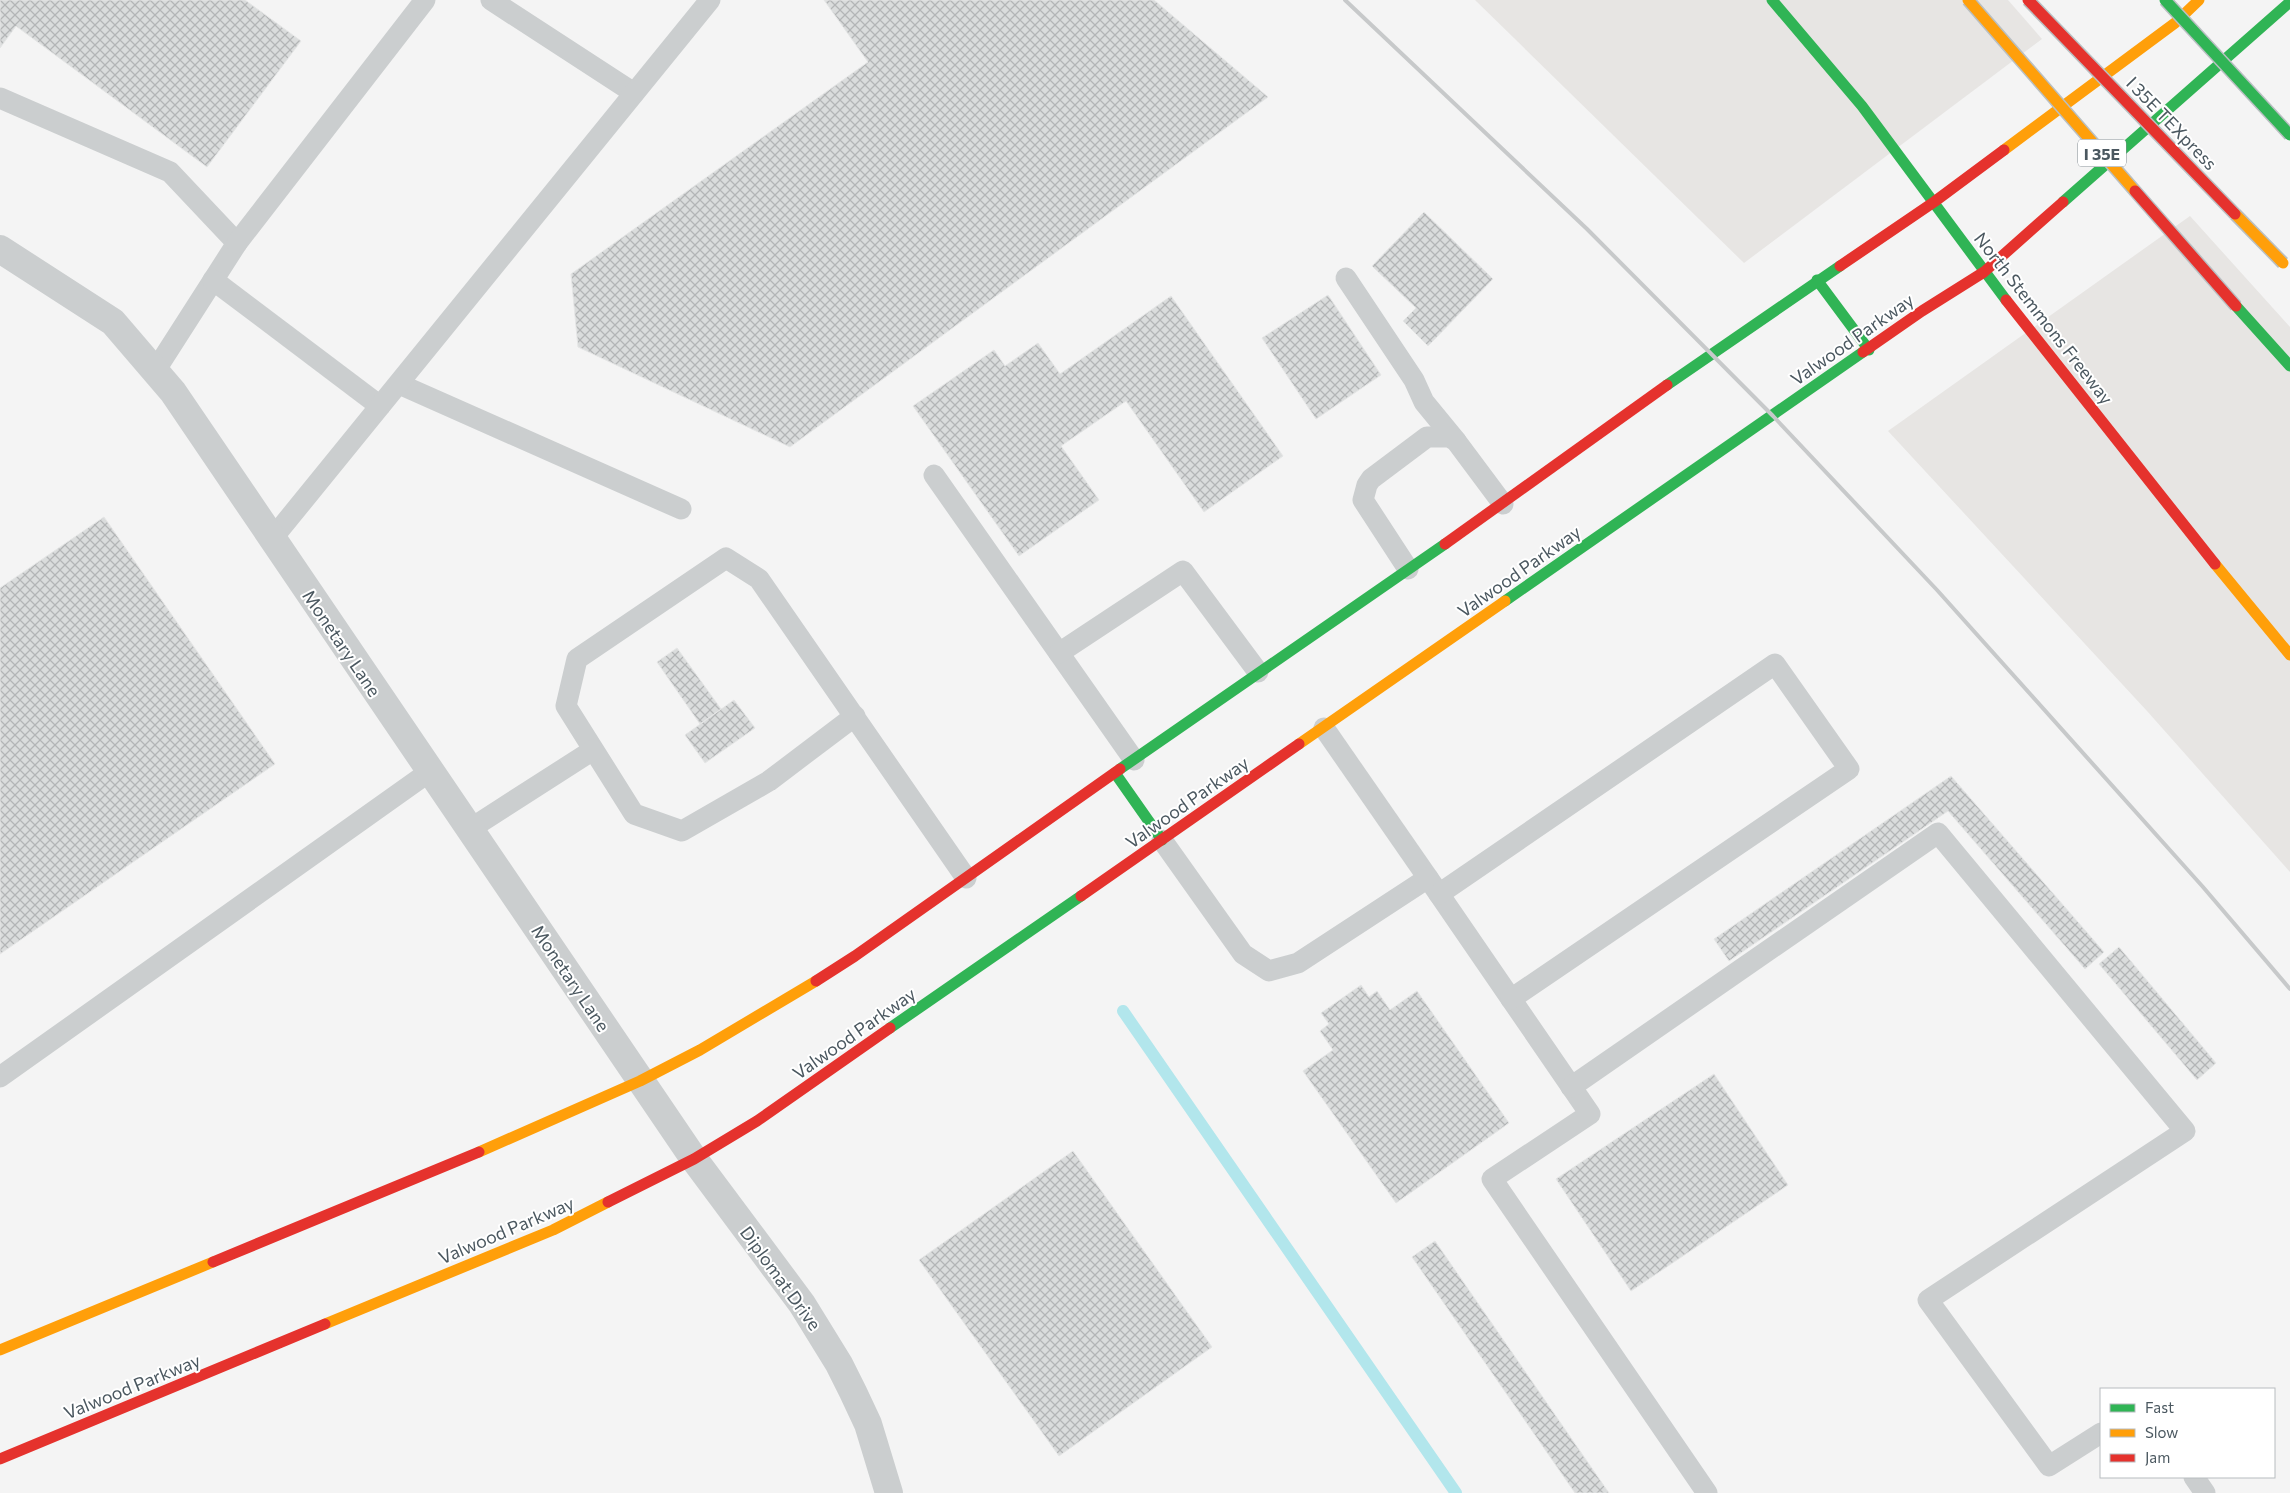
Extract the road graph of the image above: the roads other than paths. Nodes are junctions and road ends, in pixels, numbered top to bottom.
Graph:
1 (424, 0) edge
2 (491, 0) edge
3 (710, 0) edge
4 (1772, 0) edge
5 (1968, 0) edge
6 (2028, 0) edge
7 (2166, 0) edge
8 (2199, 0) edge
9 (2290, 2) edge
10 (634, 93) junction
11 (0, 98) edge
12 (2290, 135) edge
13 (1934, 202) junction
14 (237, 243) junction
15 (0, 249) edge
16 (2286, 267) edge
17 (1984, 272) junction
18 (1346, 278) dead end
19 (213, 280) junction
20 (1817, 280) junction
21 (1869, 350) junction
22 (2290, 366) edge
23 (155, 371) junction
24 (399, 384) junction
25 (380, 406) junction
26 (1456, 441) junction
27 (934, 475) dead end
28 (1503, 504) junction
29 (681, 510) dead end
30 (272, 539) junction
31 (1408, 569) junction
32 (1059, 653) junction
33 (2290, 655) edge
34 (1258, 672) junction
35 (854, 716) junction
36 (1324, 728) junction
37 (593, 750) junction
38 (1134, 760) junction
39 (429, 772) junction
40 (1115, 773) junction
41 (470, 829) junction
42 (1162, 840) junction
43 (966, 878) junction
44 (1434, 886) junction
45 (1511, 999) junction
46 (0, 1077) edge
47 (640, 1081) junction
48 (1571, 1087) junction
49 (694, 1160) junction
50 (0, 1350) edge
51 (2100, 1434) edge
52 (0, 1459) edge
53 (2195, 1478) edge
54 (889, 1493) edge
55 (1707, 1493) edge
56 (2205, 1493) edge

1 - 14 lane
2 - 10 lane
3 - 10 lane
4 - 13 main road, North Stemmons Freeway
5 - 22 main road, I 35E, bridge
6 - 16 main road, I 35E TEXpress, bridge
7 - 12 main road, bridge
8 - 13 main road
9 - 17 main road, Valwood Parkway
10 - 24 lane
11 - 14 lane
13 - 17 main road, North Stemmons Freeway
13 - 20 main road
14 - 19 lane
15 - 23 street, Monetary Lane
17 - 21 main road, Valwood Parkway
17 - 33 main road, North Stemmons Freeway
18 - 26 lane
19 - 23 lane
19 - 25 lane
20 - 21 main road
20 - 28 main road
21 - 36 main road, Valwood Parkway
23 - 30 street, Monetary Lane
24 - 25 lane
24 - 29 lane
25 - 30 lane
26 - 28 lane
26 - 31 lane
27 - 32 lane
28 - 31 main road
30 - 39 street, Monetary Lane
31 - 34 main road
32 - 34 lane
32 - 38 lane
34 - 38 main road
35 - 37 lane
35 - 37 lane
35 - 43 lane
36 - 42 main road, Valwood Parkway
36 - 44 lane
37 - 41 lane
38 - 40 main road
39 - 41 street, Monetary Lane
39 - 46 lane
40 - 42 main road
40 - 43 main road
41 - 47 street, Monetary Lane
42 - 44 lane
42 - 49 main road, Valwood Parkway
43 - 47 main road
44 - 45 lane
44 - 45 lane
45 - 48 lane
47 - 49 street, Diplomat Drive
47 - 50 main road
48 - 51 lane
48 - 55 lane
49 - 52 main road, Valwood Parkway
49 - 54 street, Diplomat Drive
53 - 56 lane

